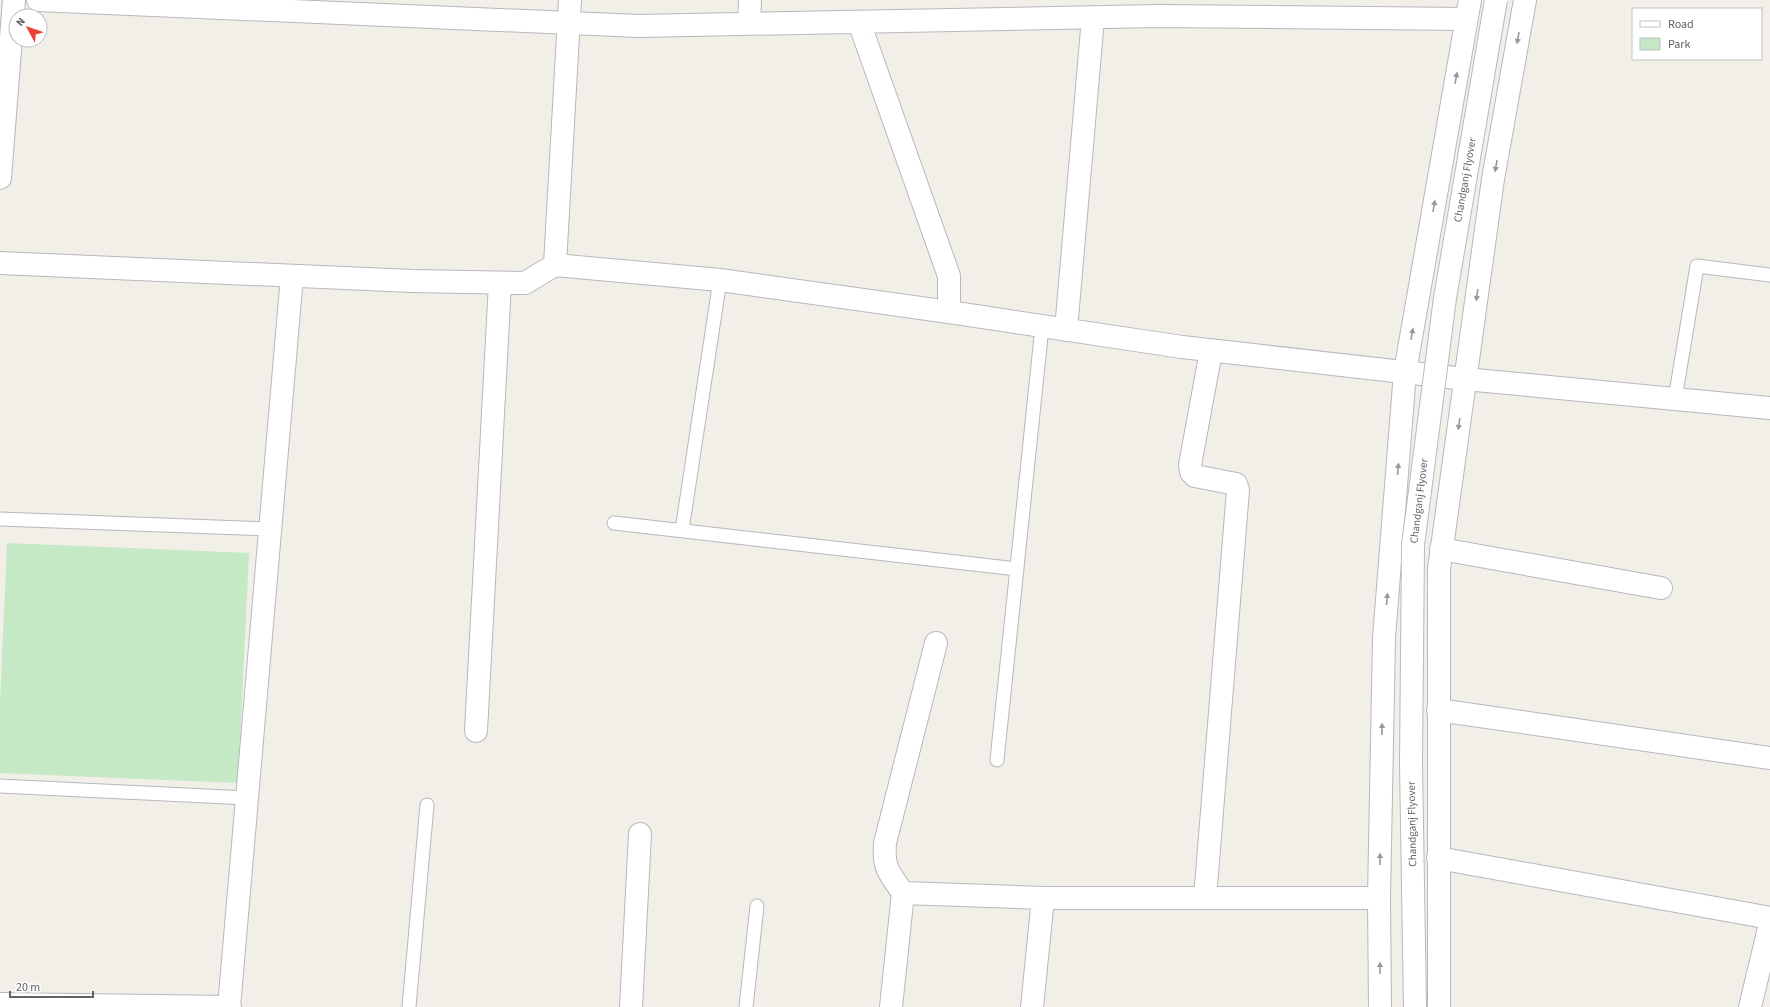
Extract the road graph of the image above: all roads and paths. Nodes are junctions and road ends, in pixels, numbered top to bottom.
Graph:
1 (14, 0) edge
2 (38, 0) edge
3 (570, 0) edge
4 (750, 0) edge
5 (1496, 0) edge
6 (1525, 0) edge
7 (309, 6) edge
8 (1468, 10) edge
9 (1093, 18) junction
10 (859, 22) junction
11 (570, 23) junction
12 (749, 24) junction
13 (0, 178) edge
14 (0, 263) edge
15 (555, 265) junction
16 (1770, 275) edge
17 (292, 276) junction
18 (720, 280) junction
19 (500, 283) junction
20 (949, 312) junction
21 (1042, 327) junction
22 (1066, 330) junction
23 (1211, 351) junction
24 (1405, 372) junction
25 (1465, 379) junction
26 (1675, 399) junction
27 (1770, 408) edge
28 (0, 519) edge
29 (614, 523) dead end
30 (270, 529) junction
31 (682, 530) junction
32 (1441, 549) junction
33 (1017, 570) junction
34 (1661, 588) dead end
35 (936, 643) dead end
36 (1438, 710) junction
37 (476, 731) dead end
38 (1770, 758) edge
39 (997, 760) dead end
40 (0, 786) edge
41 (247, 798) junction
42 (427, 804) dead end
43 (640, 834) dead end
44 (1438, 858) junction
45 (903, 893) junction
46 (1043, 898) junction
47 (1205, 898) junction
48 (1379, 898) junction
49 (757, 906) dead end
50 (1770, 918) edge
51 (1770, 924) edge
52 (0, 1004) edge
53 (230, 1007) edge
54 (409, 1007) edge
55 (631, 1007) edge
56 (746, 1007) edge
57 (891, 1007) edge
58 (1032, 1007) edge
59 (1380, 1007) edge
60 (1415, 1007) edge
61 (1439, 1007) edge
62 (1750, 1007) edge

1 - 13 street
2 - 7 street
3 - 11 street
4 - 12 street
5 - 60 street, Chandganj Flyover, bridge
6 -> 25 street
7 - 11 street
8 - 9 street
24 -> 8 street
9 - 10 street
9 - 22 street
10 - 12 street
10 - 20 street
11 - 12 street
11 - 15 street
14 - 17 street
15 - 18 street
15 - 19 street
16 - 26 lane
17 - 19 street
17 - 30 street
18 - 20 street
18 - 31 lane
19 - 37 street
20 - 21 street
21 - 22 street
21 - 33 lane
22 - 23 street
23 - 24 street
23 - 47 street
24 - 25 street
48 -> 24 street
25 - 26 street
25 -> 32 street
26 - 27 street
28 - 30 lane
29 - 31 lane
30 - 41 street
31 - 33 lane
32 - 34 street
32 - 36 street
33 - 39 lane
35 - 45 street
36 - 38 street
36 - 44 street
40 - 41 lane
41 - 53 street
42 - 54 lane
43 - 55 street
44 - 50 street
44 - 61 street
45 - 46 street
45 - 57 street
46 - 47 street
46 - 58 street
47 - 48 street
59 -> 48 street
49 - 56 lane
51 - 62 street
52 - 53 street

